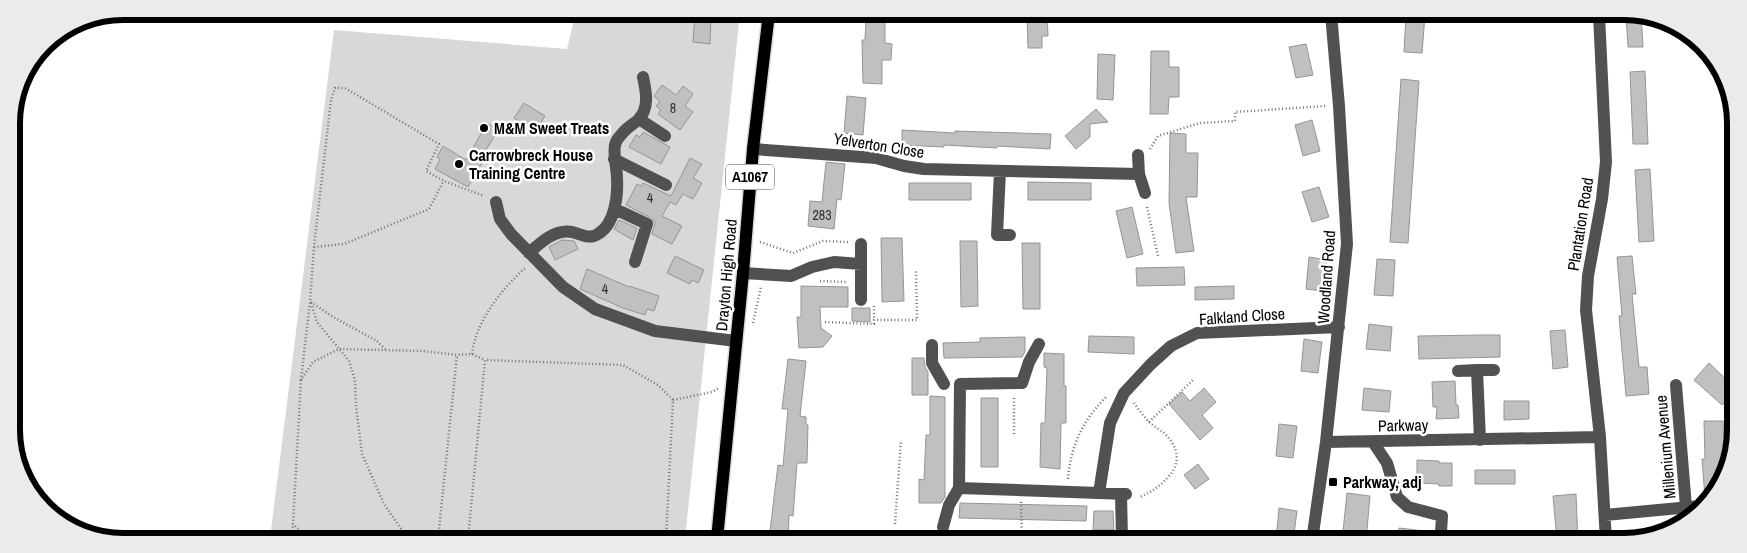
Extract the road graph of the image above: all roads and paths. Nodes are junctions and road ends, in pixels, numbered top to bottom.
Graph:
1 (768, 20) edge
2 (1332, 20) edge
3 (1599, 20) edge
4 (643, 77) dead end
5 (1339, 106) junction
6 (639, 119) junction
7 (665, 136) dead end
8 (753, 149) junction
9 (1138, 155) joint
10 (614, 158) junction
11 (1000, 171) junction
12 (1138, 174) junction
13 (444, 182) junction
14 (666, 186) dead end
15 (1145, 193) joint
16 (496, 202) joint
17 (615, 208) junction
18 (997, 235) dead end
19 (754, 239) dead end
20 (861, 244) joint
21 (314, 247) junction
22 (532, 256) junction
23 (1158, 256) dead end
24 (636, 262) dead end
25 (861, 264) junction
26 (916, 269) dead end
27 (743, 273) junction
28 (819, 281) dead end
29 (861, 282) junction
30 (861, 300) dead end
31 (310, 302) junction
32 (825, 322) dead end
33 (1339, 327) junction
34 (736, 341) junction
35 (1039, 344) dead end
36 (932, 345) dead end
37 (339, 349) junction
38 (386, 350) junction
39 (472, 354) junction
40 (458, 355) junction
41 (485, 360) junction
42 (1477, 370) junction
43 (1494, 370) dead end
44 (1458, 371) dead end
45 (732, 379) junction
46 (301, 380) junction
47 (1193, 380) dead end
48 (1018, 383) junction
49 (960, 384) junction
50 (1676, 385) dead end
51 (1124, 393) junction
52 (673, 400) junction
53 (1149, 422) junction
54 (1014, 434) dead end
55 (1600, 437) junction
56 (901, 440) dead end
57 (1480, 440) junction
58 (1326, 442) junction
59 (1373, 442) junction
60 (959, 488) junction
61 (1020, 491) junction
62 (1067, 492) junction
63 (1099, 493) junction
64 (1124, 494) junction
65 (1686, 507) junction
66 (1693, 507) edge
67 (1605, 515) junction
68 (294, 524) junction
69 (895, 524) dead end
70 (943, 527) dead end
71 (1441, 532) dead end
72 (293, 533) edge
73 (304, 533) edge
74 (404, 533) edge
75 (439, 533) edge
76 (469, 533) edge
77 (666, 533) edge
78 (718, 533) edge
79 (1022, 533) edge
80 (1122, 533) edge
81 (1313, 533) edge
82 (1606, 533) edge

1 - 8 main road, Drayton High Road / A1067
2 - 5 street, Woodland Road
3 - 55 street, Plantation Road
4 - 6 street
5 - 9 path
5 - 33 street, Woodland Road
6 - 7 street
6 - 10 street
8 - 11 street, Yelverton Close
8 - 27 main road, Drayton High Road / A1067
9 - 12 street
10 - 14 street
10 - 17 street
11 - 12 street, Yelverton Close
11 - 18 street
12 - 15 street
13 - 16 path
13 - 21 path
13 - 21 path
15 - 23 path
16 - 22 street
17 - 22 street
17 - 24 street
19 - 20 path
20 - 25 street
21 - 31 path
22 - 34 street
22 - 39 path
25 - 27 street
25 - 29 street
26 - 32 path
27 - 34 main road, Drayton High Road / A1067
28 - 29 path
29 - 30 street
31 - 37 path
31 - 38 path
31 - 46 path
33 - 51 street, Falkland Close
33 - 58 street, Woodland Road
34 - 45 main road, Drayton High Road / A1067
35 - 48 street
36 - 49 street
37 - 38 path
37 - 46 path
37 - 74 path
38 - 40 path
39 - 40 path
39 - 41 path
40 - 75 path
41 - 52 path
41 - 76 path
42 - 43 street
42 - 44 street
42 - 57 street
45 - 52 path
45 - 78 main road, Drayton High Road / A1067
46 - 68 path
47 - 53 path
48 - 49 street
48 - 54 path
49 - 60 street
50 - 65 street, Millenium Avenue
51 - 53 path
51 - 62 path
51 - 63 street, Falkland Close
52 - 77 path
53 - 64 path
55 - 57 street, Parkway
55 - 67 street, Plantation Road
56 - 69 path
57 - 59 street, Parkway
58 - 59 street, Parkway
58 - 81 street, Woodland Road
59 - 71 street
60 - 61 street
60 - 70 street
61 - 62 street
61 - 79 path
62 - 63 street
63 - 64 street
64 - 80 street
65 - 66 street, Millenium Avenue
65 - 67 street, Millenium Avenue
67 - 82 street, Plantation Road
68 - 72 path
68 - 73 path

